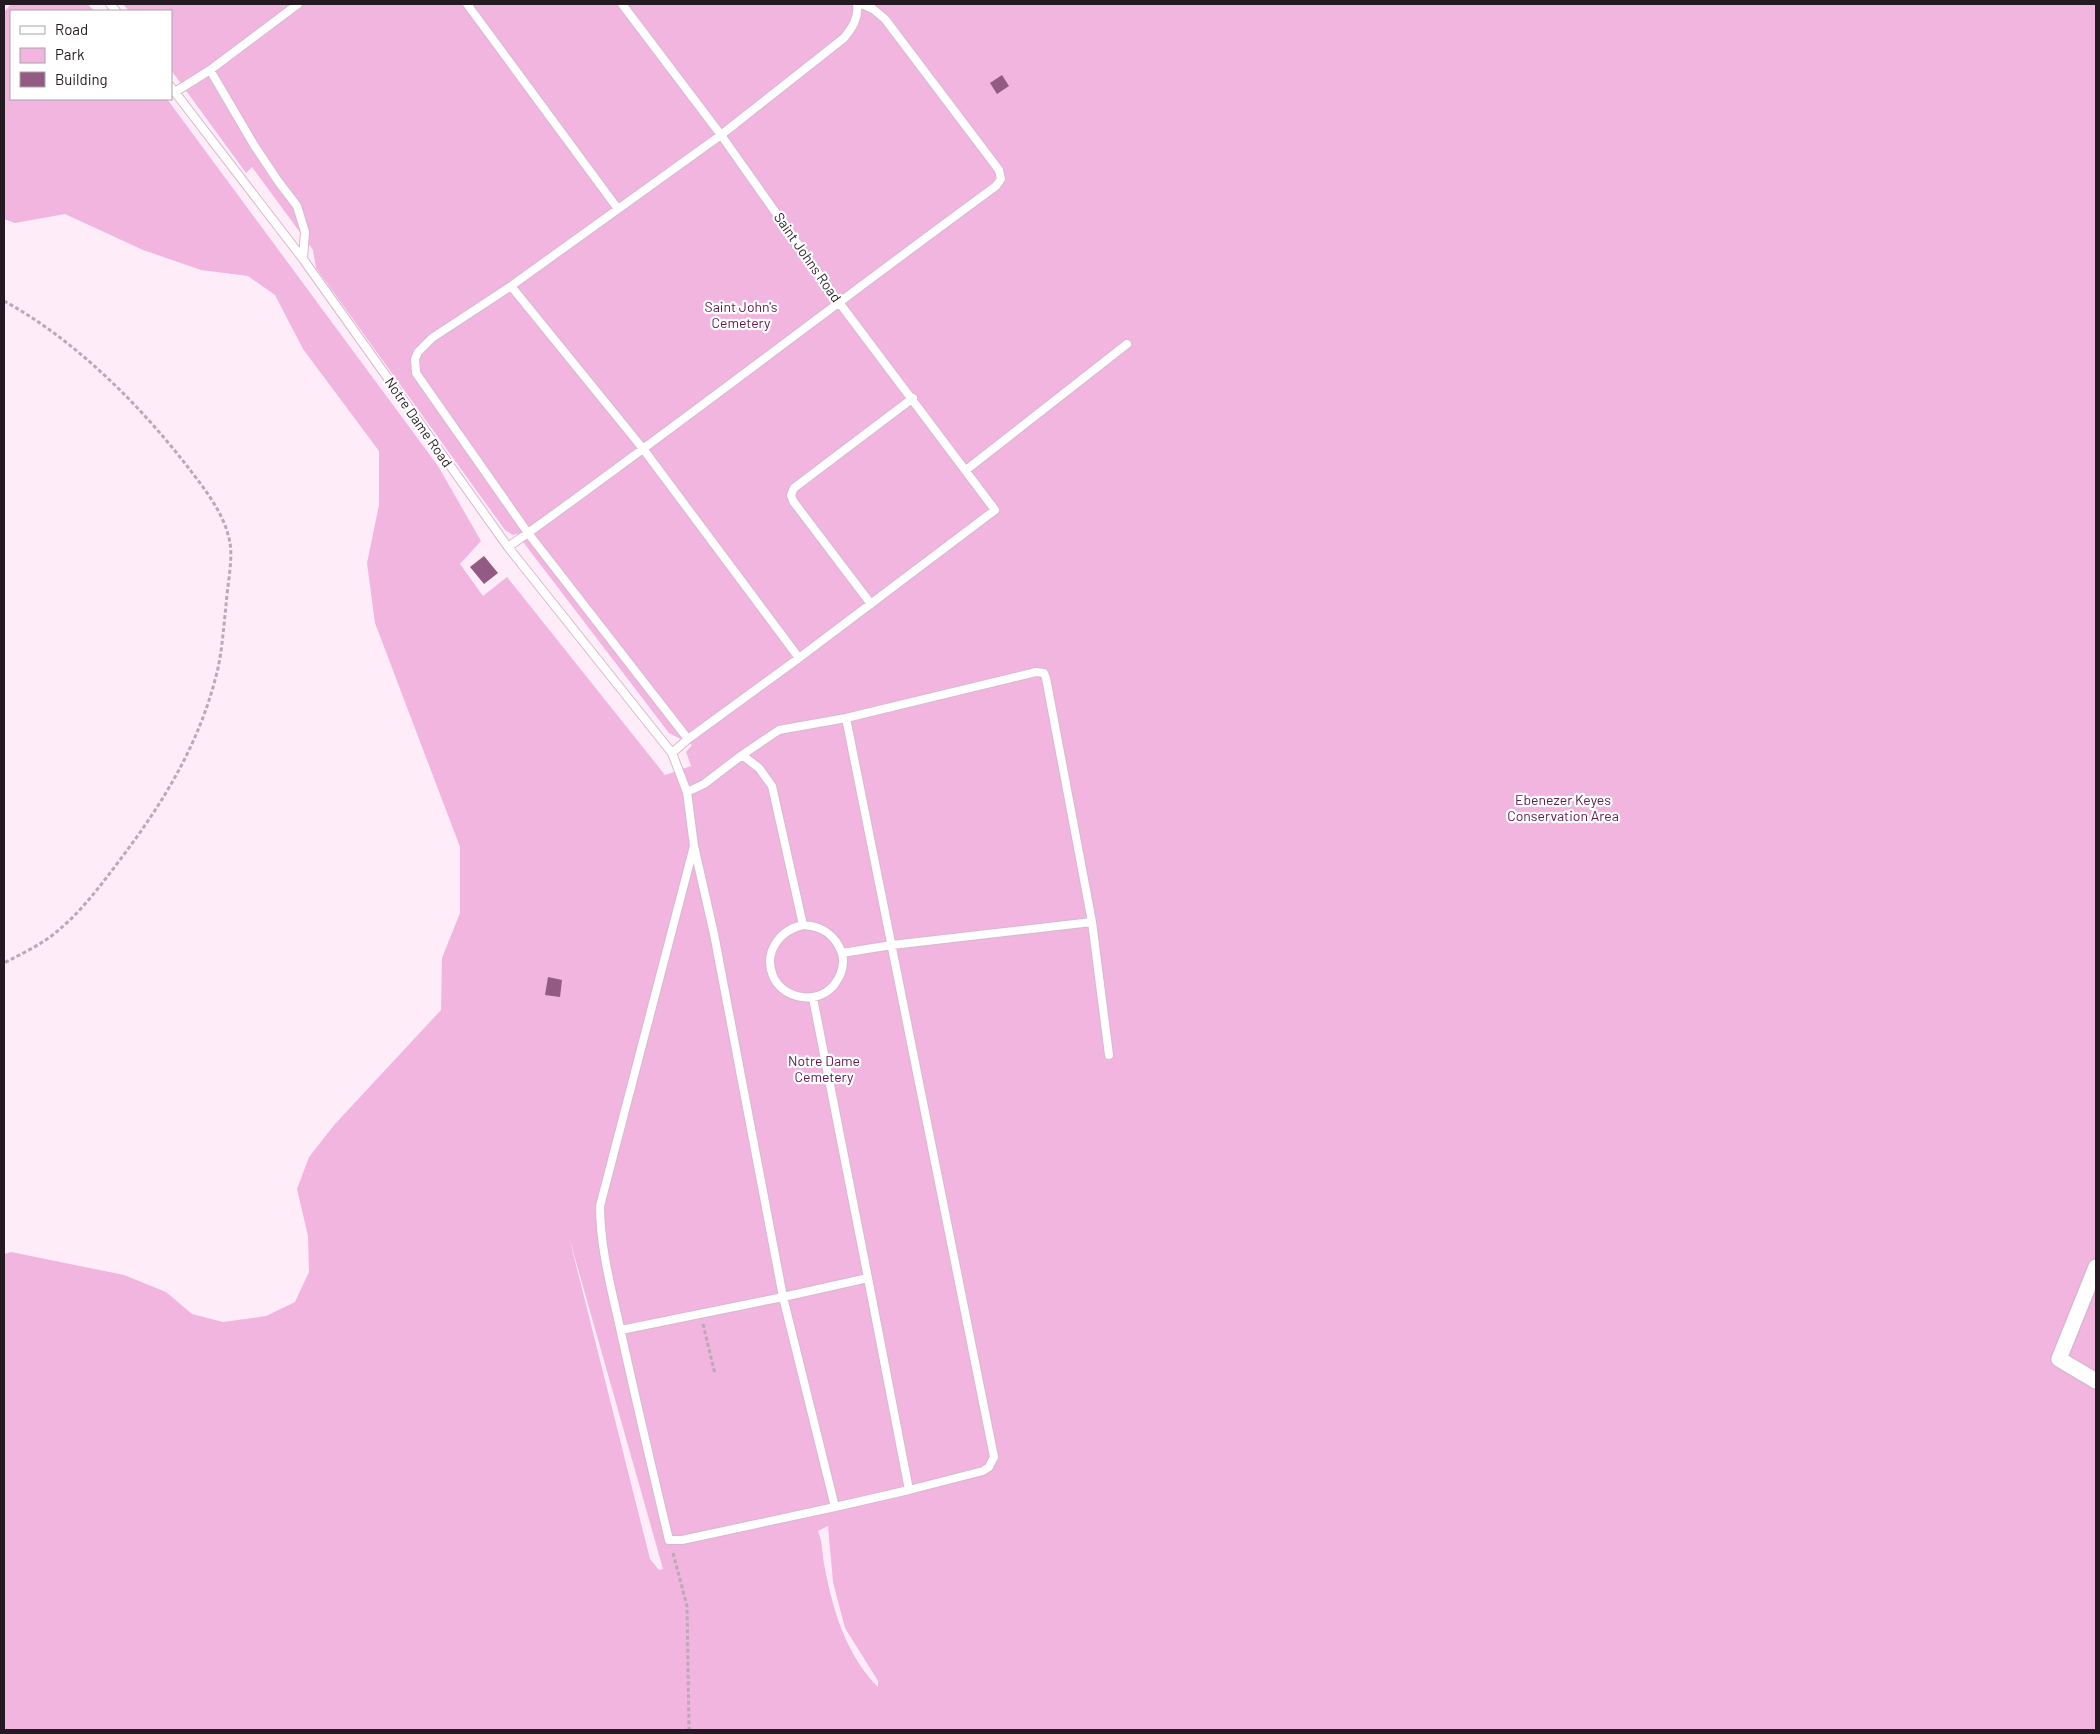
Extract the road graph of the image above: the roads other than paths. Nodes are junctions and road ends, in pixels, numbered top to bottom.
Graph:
1 (298, 4) edge
2 (467, 4) edge
3 (622, 4) edge
4 (857, 4) edge
5 (862, 4) edge
6 (210, 70) junction
7 (173, 90) edge
8 (721, 135) junction
9 (618, 209) junction
10 (303, 260) junction
11 (512, 286) junction
12 (838, 301) junction
13 (1127, 344) dead end
14 (912, 398) junction
15 (644, 450) junction
16 (966, 470) junction
17 (528, 533) junction
18 (508, 547) junction
19 (871, 604) junction
20 (799, 658) junction
21 (846, 718) junction
22 (688, 739) junction
23 (672, 753) junction
24 (742, 755) junction
25 (687, 792) junction
26 (694, 846) junction
27 (1092, 922) junction
28 (803, 925) junction
29 (892, 945) junction
30 (842, 953) junction
31 (813, 998) junction
32 (1110, 1055) dead end
33 (2096, 1267) edge
34 (868, 1278) junction
35 (784, 1297) junction
36 (621, 1330) junction
37 (2096, 1381) edge
38 (909, 1490) junction
39 (835, 1507) junction

1 - 6 lane
2 - 9 lane
3 - 8 lane, Saint Johns Road
4 - 8 lane
5 - 12 lane
6 - 7 lane
6 - 10 lane
7 - 10 lane, Notre Dame Road
8 - 9 lane
8 - 12 lane, Saint Johns Road
9 - 11 lane
10 - 18 lane, Notre Dame Road
11 - 15 lane
11 - 17 lane
12 - 14 lane, Saint Johns Road
12 - 15 lane
13 - 16 lane
14 - 16 lane, Saint Johns Road
14 - 19 lane
15 - 17 lane
15 - 20 lane
16 - 19 lane, Saint Johns Road
17 - 18 lane
17 - 22 lane
18 - 23 lane, Notre Dame Road
19 - 20 lane
20 - 22 lane
21 - 24 lane
21 - 27 lane
21 - 29 lane
22 - 23 lane
23 - 25 lane, Notre Dame Road
24 - 25 lane
24 - 28 lane
25 - 26 lane, Notre Dame Road
26 - 35 lane, Notre Dame Road
26 - 36 lane
27 - 29 lane
27 - 32 lane
28 - 30 lane
28 - 31 lane
29 - 30 lane
29 - 38 lane
30 - 31 lane
31 - 34 lane
33 - 37 street
34 - 35 lane
34 - 38 lane
35 - 36 lane
35 - 39 lane, Notre Dame Road
36 - 39 lane
38 - 39 lane

